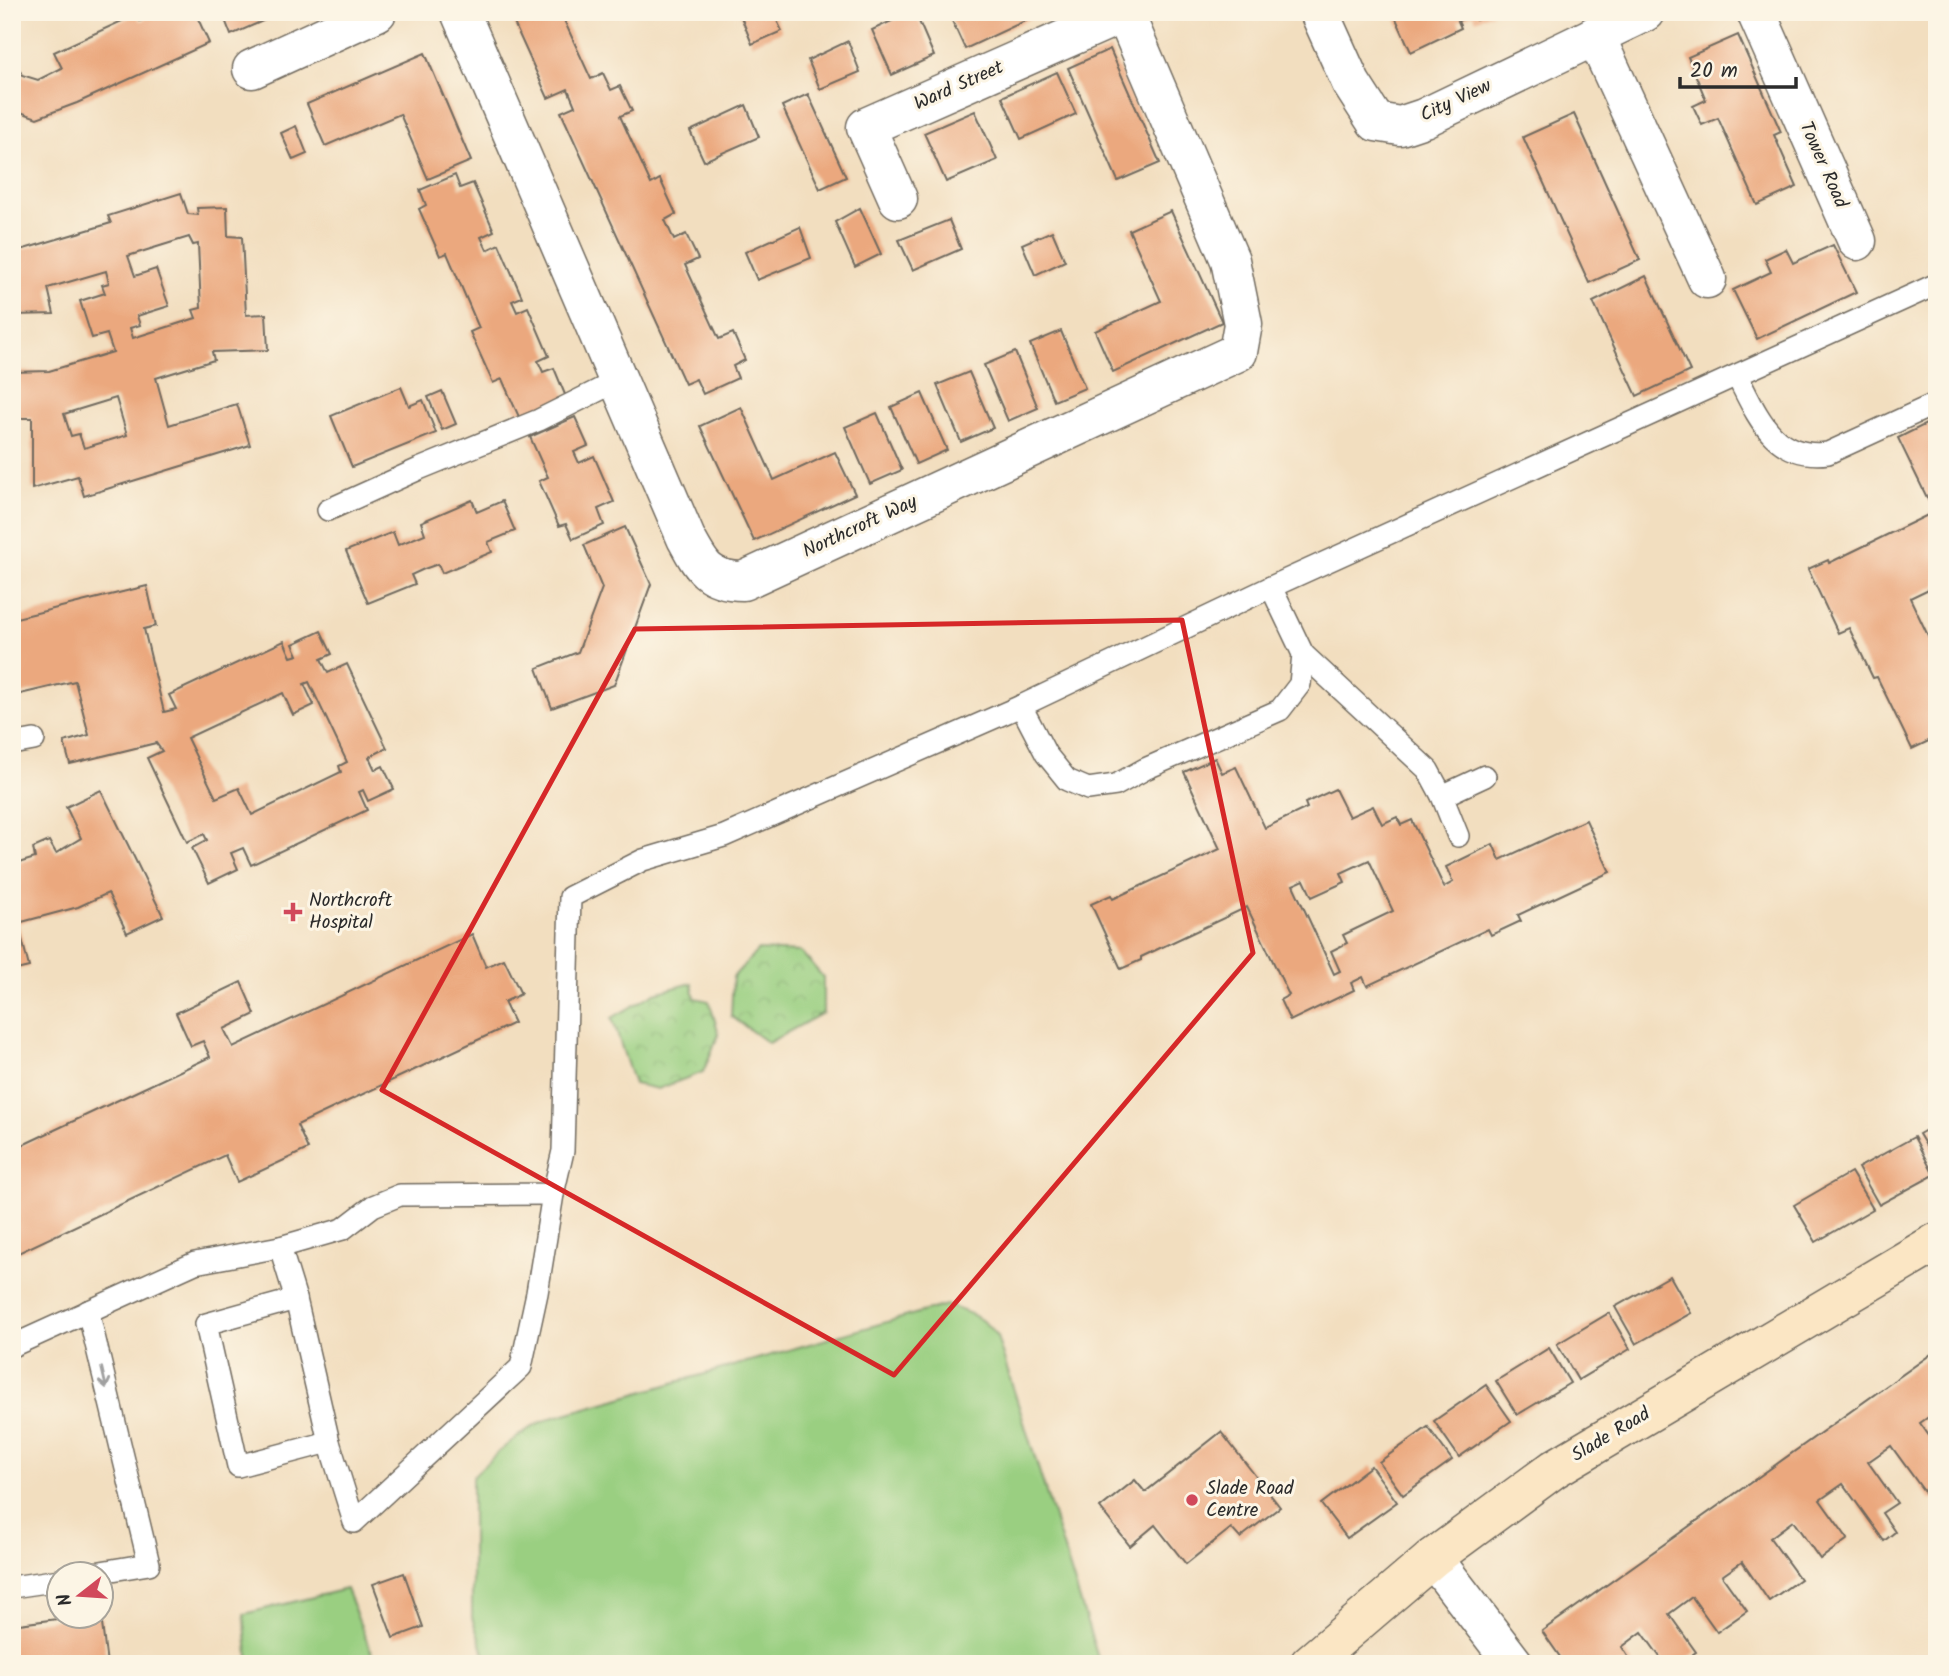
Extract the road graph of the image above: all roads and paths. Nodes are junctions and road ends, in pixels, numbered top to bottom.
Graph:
1 (377, 12) edge
2 (460, 12) edge
3 (1319, 12) edge
4 (1646, 12) edge
5 (1756, 12) edge
6 (1124, 13) edge
7 (1595, 35) junction
8 (252, 69) dead end
9 (898, 199) dead end
10 (1857, 241) dead end
11 (1707, 279) dead end
12 (1937, 284) edge
13 (1737, 376) junction
14 (619, 380) junction
15 (1937, 403) edge
16 (328, 510) dead end
17 (1271, 587) junction
18 (1303, 654) junction
19 (1021, 706) junction
20 (34, 740) dead end
21 (12, 744) edge
22 (1485, 775) dead end
23 (1442, 796) junction
24 (1458, 836) dead end
25 (553, 1194) junction
26 (1937, 1242) edge
27 (280, 1247) junction
28 (296, 1299) junction
29 (89, 1311) junction
30 (12, 1346) edge
31 (329, 1442) junction
32 (1433, 1558) junction
33 (116, 1569) edge
34 (46, 1582) edge
35 (12, 1587) edge
36 (1309, 1664) edge
37 (1514, 1664) edge

1 - 8 street
2 - 14 street, Northcroft Way
3 - 7 street, City View
4 - 7 street, City View
5 - 10 street, Tower Road
6 - 9 street, Ward Street
6 - 14 street, Northcroft Way
7 - 11 street
12 - 13 lane
13 - 15 lane
13 - 17 lane
14 - 16 lane
17 - 18 lane
17 - 19 lane
18 - 19 lane
18 - 23 lane
19 - 25 lane
20 - 21 lane
22 - 23 lane
23 - 24 lane
25 - 27 lane
25 - 31 lane
26 - 32 street, Slade Road
27 - 28 lane
27 - 29 lane
28 - 31 lane
28 - 31 lane
29 - 30 lane
29 -> 33 lane
32 - 36 street, Slade Road
32 - 37 street
34 - 35 lane

